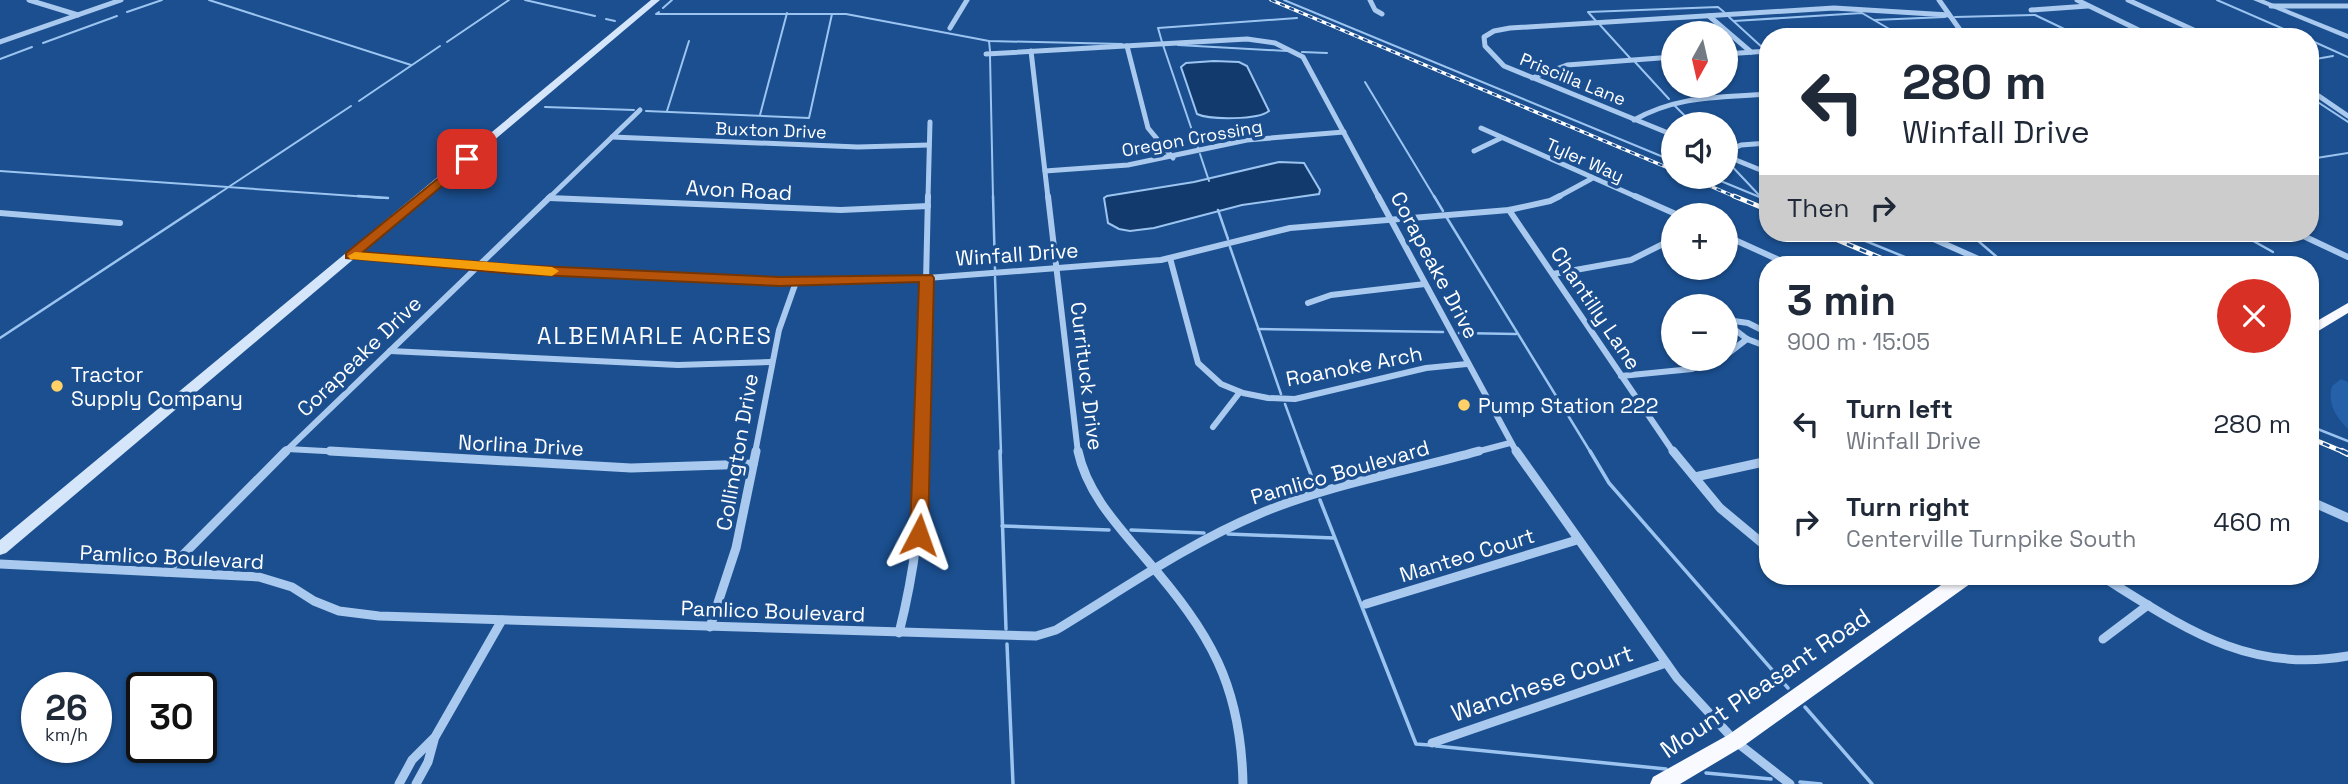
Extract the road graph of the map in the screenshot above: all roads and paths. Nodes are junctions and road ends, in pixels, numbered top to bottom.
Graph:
1 (29, 0) edge
2 (121, 0) edge
3 (656, 0) edge
4 (967, 0) edge
5 (1370, 0) edge
6 (1939, 0) edge
7 (2077, 0) edge
8 (2128, 0) edge
9 (2257, 0) edge
10 (2088, 6) junction
11 (2270, 6) junction
12 (2348, 6) edge
13 (2031, 10) dead end
14 (79, 15) junction
15 (1382, 15) dead end
16 (1949, 15) junction
17 (1709, 16) junction
18 (1958, 28) edge
19 (2134, 28) edge
20 (2189, 28) edge
21 (950, 29) dead end
22 (2348, 37) edge
23 (0, 42) edge
24 (1127, 46) junction
25 (1031, 51) junction
26 (1751, 52) junction
27 (1759, 52) edge
28 (1738, 53) edge
29 (986, 54) dead end
30 (1661, 58) edge
31 (1532, 78) junction
32 (1759, 95) edge
33 (2319, 96) edge
34 (640, 110) dead end
35 (2348, 116) edge
36 (1634, 120) junction
37 (930, 122) dead end
38 (1481, 128) dead end
39 (1661, 130) edge
40 (1344, 132) junction
41 (612, 137) junction
42 (1501, 138) junction
43 (1759, 144) edge
44 (929, 145) junction
45 (1738, 147) edge
46 (1474, 151) dead end
47 (1173, 158) junction
48 (1738, 159) edge
49 (1759, 169) edge
50 (1045, 171) junction
51 (1591, 179) junction
52 (549, 198) junction
53 (928, 206) junction
54 (1661, 208) edge
55 (1509, 210) junction
56 (0, 213) edge
57 (1391, 220) junction
58 (120, 223) dead end
59 (1738, 241) edge
60 (1940, 242) edge
61 (2316, 242) edge
62 (1661, 247) edge
63 (351, 256) junction
64 (1770, 256) edge
65 (1972, 256) edge
66 (2348, 257) edge
67 (1170, 258) junction
68 (477, 267) junction
69 (1056, 268) junction
70 (1553, 274) junction
71 (927, 278) junction
72 (796, 282) junction
73 (1425, 284) junction
74 (1308, 303) dead end
75 (2348, 307) edge
76 (2319, 326) edge
77 (1759, 328) edge
78 (1747, 340) junction
79 (1759, 344) edge
80 (1738, 346) edge
81 (390, 351) junction
82 (771, 362) junction
83 (1468, 364) junction
84 (1672, 371) edge
85 (1621, 376) junction
86 (1240, 392) junction
87 (1213, 427) dead end
88 (1510, 443) junction
89 (287, 449) junction
90 (1759, 463) edge
91 (753, 464) junction
92 (1695, 477) junction
93 (2319, 505) edge
94 (2348, 518) edge
95 (1577, 540) junction
96 (1759, 542) edge
97 (0, 549) edge
98 (0, 564) edge
99 (1155, 570) junction
100 (166, 572) junction
101 (1954, 585) edge
102 (2116, 585) edge
103 (1366, 604) dead end
104 (2148, 605) junction
105 (502, 620) junction
106 (710, 627) junction
107 (899, 633) junction
108 (2103, 639) dead end
109 (2348, 656) edge
110 (1666, 663) junction
111 (435, 737) junction
112 (1735, 741) junction
113 (1432, 743) dead end
114 (399, 784) edge
115 (416, 784) edge
116 (1243, 784) edge
117 (1661, 784) edge
118 (1790, 784) edge

1 - 14 street
2 - 14 street
3 - 63 main road
4 - 21 street
5 - 15 street
6 - 16 street
7 - 10 street
8 - 20 street
9 - 11 street
10 - 13 street
10 - 19 street
11 - 12 street
11 - 22 street
14 - 23 street
16 - 17 street, Priscilla Lane
16 - 18 street
17 - 26 street
17 - 31 street, Priscilla Lane
24 - 25 street, Corapeake Drive
24 - 40 street, Corapeake Drive
24 - 47 street
25 - 29 street, Corapeake Drive
25 - 50 street, Currituck Drive
26 - 27 street
26 - 28 street
30 - 31 street
31 - 36 street, Priscilla Lane
32 - 36 street
33 - 35 street
34 - 41 street, Corapeake Drive
36 - 39 street, Priscilla Lane
37 - 44 street
38 - 42 street, Tyler Way
40 - 47 street, Oregon Crossing
40 - 57 street, Corapeake Drive
41 - 44 street, Buxton Drive
41 - 52 street, Corapeake Drive
42 - 46 street
42 - 51 street, Tyler Way
43 - 45 street
44 - 53 street
47 - 50 street, Oregon Crossing
48 - 49 street
50 - 69 street, Currituck Drive
51 - 54 street, Tyler Way
51 - 55 street, Winfall Drive
52 - 53 street, Avon Road
52 - 68 street, Corapeake Drive
53 - 71 street
55 - 57 street, Winfall Drive
55 - 70 street, Chantilly Lane
56 - 58 street
57 - 67 street, Winfall Drive
57 - 73 street, Corapeake Drive
59 - 64 street
60 - 65 street
61 - 66 street
62 - 70 street
63 - 68 street, Winfall Drive
63 - 97 main road
67 - 69 street, Winfall Drive
67 - 86 street, Roanoke Arch
68 - 72 street, Winfall Drive
68 - 81 street, Corapeake Drive
69 - 71 street, Winfall Drive
69 - 99 street, Currituck Drive
70 - 85 street, Chantilly Lane
71 - 72 street, Winfall Drive
71 - 107 street
72 - 82 street, Collington Drive
73 - 74 street
73 - 83 street, Corapeake Drive
75 - 76 highway
77 - 78 street
78 - 79 street
78 - 80 street
81 - 82 street
81 - 89 street, Corapeake Drive
82 - 91 street, Collington Drive
83 - 86 street, Roanoke Arch
83 - 88 street, Corapeake Drive
84 - 85 street
85 - 92 street, Chantilly Lane
86 - 87 street
88 - 95 street, Corapeake Drive
88 - 99 street, Pamlico Boulevard
89 - 91 street, Norlina Drive
89 - 100 street, Corapeake Drive
90 - 92 street
91 - 106 street, Collington Drive
92 - 96 street, Chantilly Lane
93 - 94 street
95 - 103 street, Manteo Court
95 - 110 street, Corapeake Drive
98 - 100 street, Pamlico Boulevard
99 - 107 street, Pamlico Boulevard
99 - 116 street, Currituck Drive
100 - 105 street, Pamlico Boulevard
101 - 112 highway, Mount Pleasant Road
102 - 104 street
104 - 108 street
104 - 109 street
105 - 106 street, Pamlico Boulevard
105 - 111 street
106 - 107 street, Pamlico Boulevard
110 - 112 street, Corapeake Drive
110 - 113 street, Wanchese Court
111 - 114 street
111 - 115 street
112 - 117 highway, Mount Pleasant Road
112 - 118 street, Corapeake Drive

